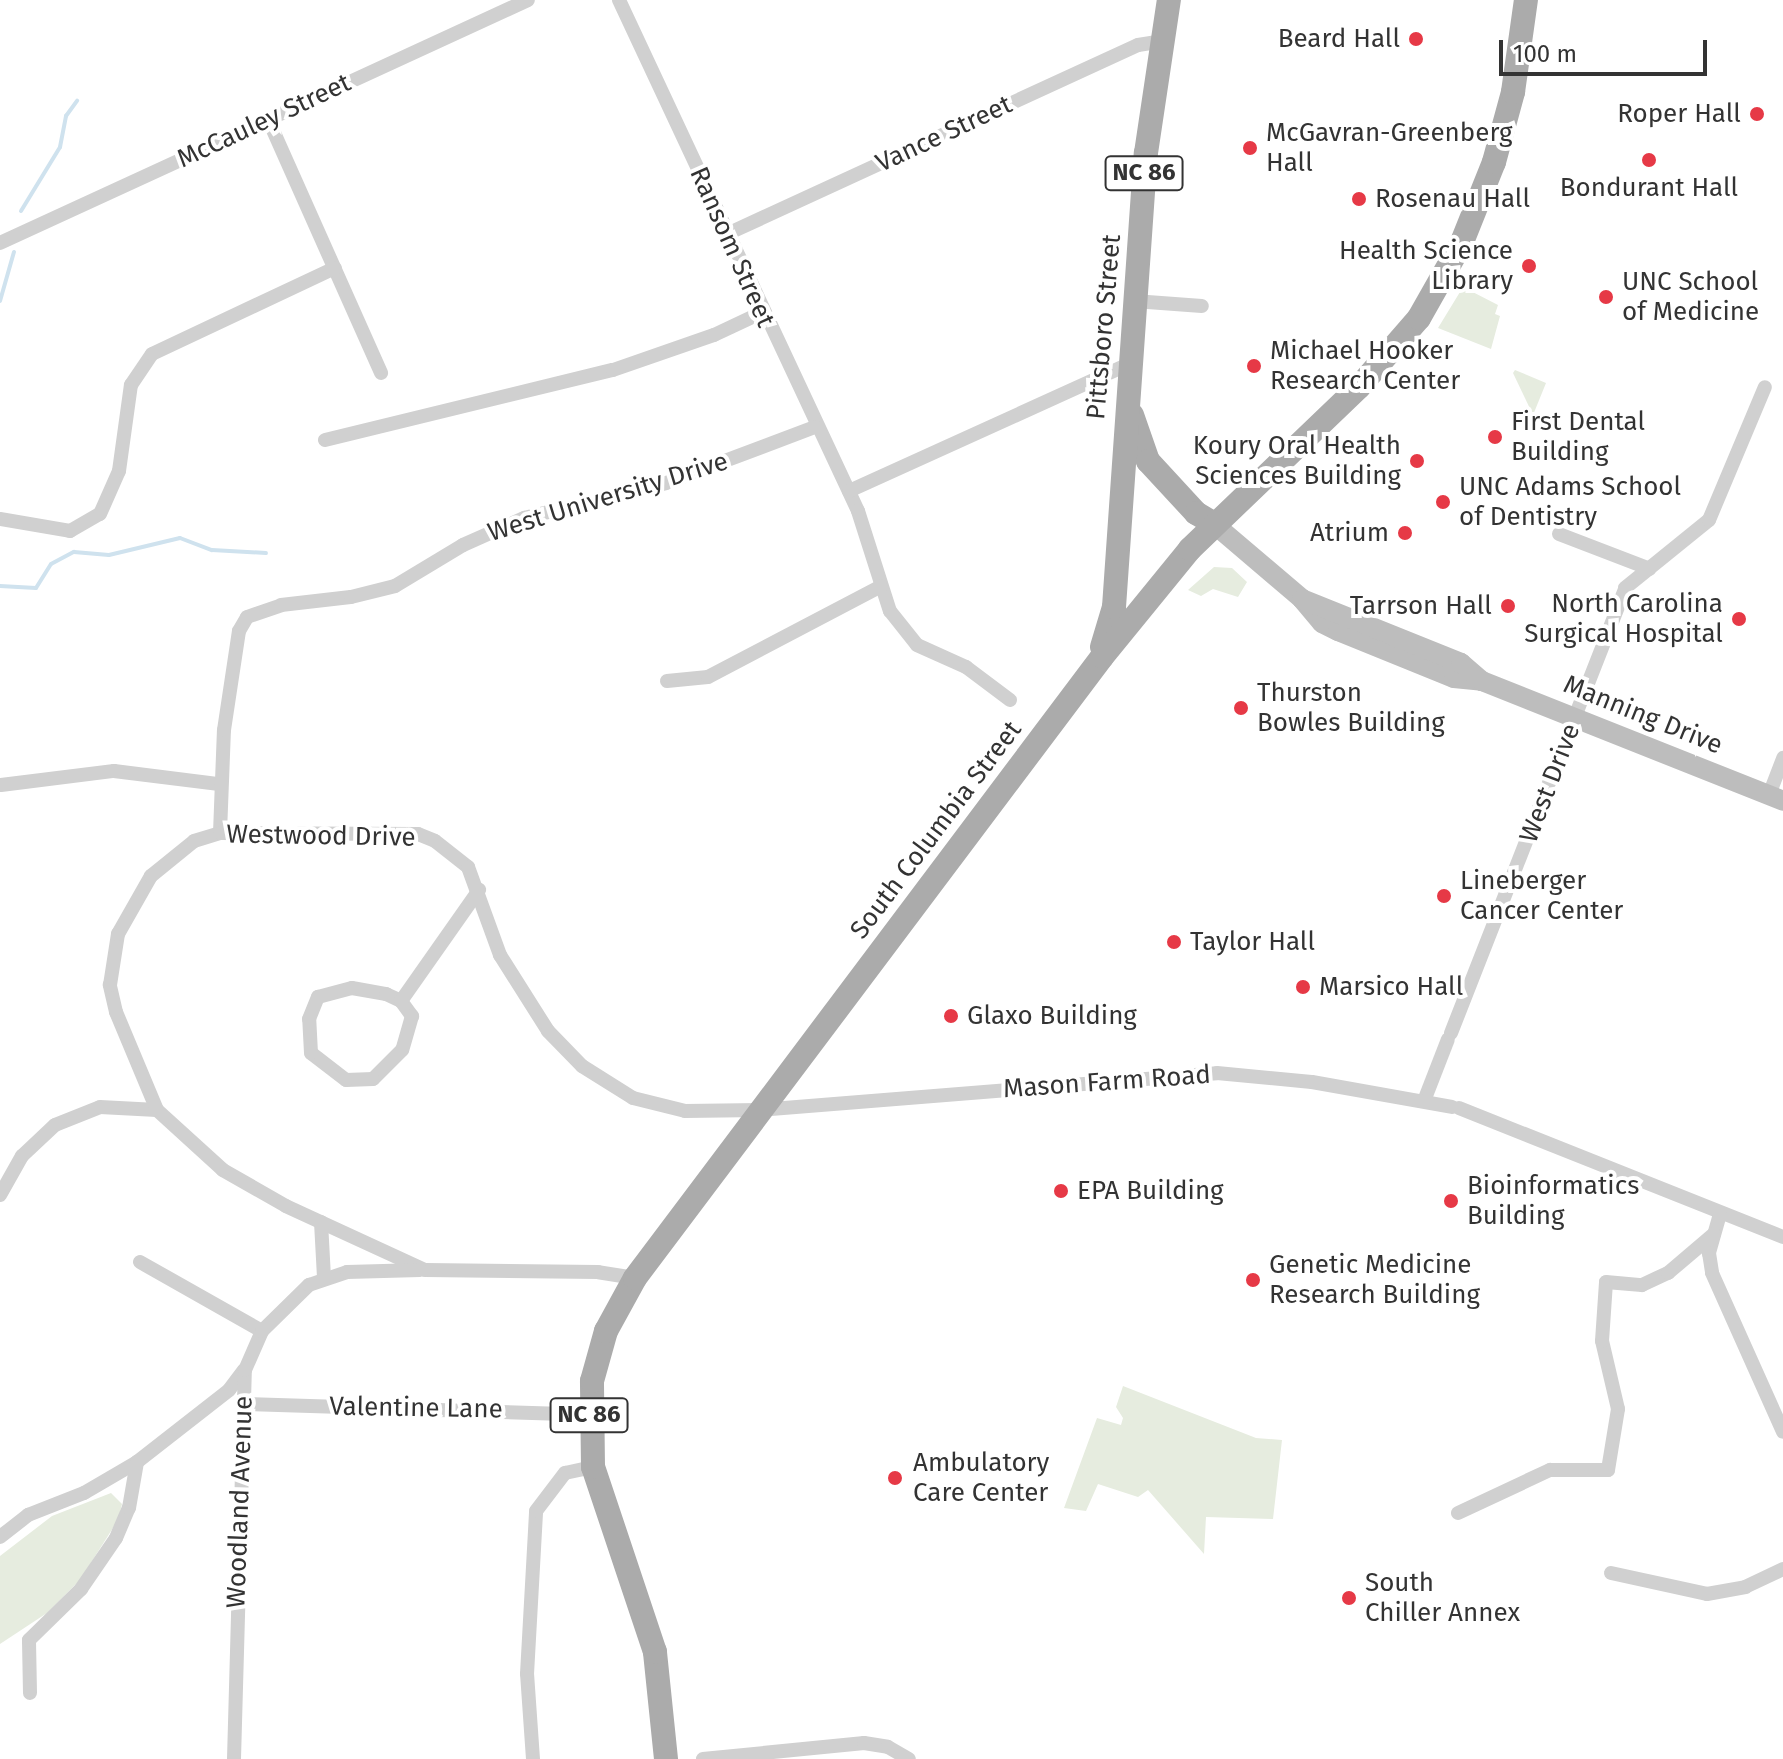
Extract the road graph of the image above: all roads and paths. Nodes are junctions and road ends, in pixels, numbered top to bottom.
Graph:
1 (528, 0) edge
2 (619, 0) edge
3 (1169, 0) edge
4 (1526, 0) edge
5 (1162, 41) junction
6 (268, 119) junction
7 (727, 234) junction
8 (0, 243) edge
9 (335, 268) junction
10 (1134, 301) junction
11 (1202, 306) dead end
12 (761, 313) junction
13 (1131, 363) junction
14 (381, 373) dead end
15 (1765, 387) dead end
16 (1131, 393) junction
17 (815, 427) junction
18 (325, 440) dead end
19 (849, 491) junction
20 (0, 519) edge
21 (1214, 524) junction
22 (1559, 534) dead end
23 (1650, 569) junction
24 (881, 586) junction
25 (1102, 657) junction
26 (667, 681) dead end
27 (1010, 700) dead end
28 (1575, 718) junction
29 (1783, 758) edge
30 (219, 784) junction
31 (1, 785) edge
32 (1776, 798) edge
33 (220, 833) junction
34 (479, 890) junction
35 (401, 1001) junction
36 (1424, 1101) junction
37 (157, 1110) junction
38 (760, 1110) junction
39 (0, 1195) edge
40 (1720, 1214) junction
41 (321, 1222) junction
42 (1714, 1234) junction
43 (1783, 1237) edge
44 (140, 1262) dead end
45 (425, 1270) junction
46 (324, 1278) junction
47 (635, 1278) junction
48 (262, 1331) junction
49 (245, 1370) junction
50 (244, 1404) junction
51 (589, 1415) junction
52 (1783, 1432) edge
53 (137, 1462) junction
54 (593, 1467) junction
55 (1458, 1513) dead end
56 (0, 1537) edge
57 (1783, 1569) edge
58 (1611, 1573) dead end
59 (30, 1693) dead end
60 (234, 1759) edge
61 (533, 1759) edge
62 (666, 1759) edge
63 (675, 1759) edge
64 (703, 1759) edge
65 (909, 1759) edge

1 - 6 street, McCauley Street
2 - 7 street, Ransom Street
3 - 5 main road, Pittsboro Street / NC 86
4 - 21 main road, South Columbia Street / NC 86
5 - 7 street, Vance Street
5 - 10 main road, Pittsboro Street / NC 86
6 - 8 street, McCauley Street
6 - 9 street
7 - 12 street, Ransom Street
9 - 14 street
9 - 20 street
10 - 11 street
10 - 13 main road, Pittsboro Street / NC 86
12 - 17 street, Ransom Street
12 - 18 street
13 - 16 main road, Pittsboro Street / NC 86
13 - 19 street
15 - 23 street, West Drive
16 - 21 main road, Manning Drive
16 - 25 main road, Pittsboro Street / NC 86
17 - 19 street, Ransom Street
17 - 30 street, West University Drive
19 - 24 street, Ransom Street
21 - 25 main road, South Columbia Street / NC 86
21 - 28 street, Manning Drive
22 - 23 street
23 - 28 street, West Drive
24 - 26 street
24 - 27 street, Ransom Street
25 - 38 main road, South Columbia Street / NC 86
28 - 32 street, Manning Drive
28 - 36 street, West Drive
29 - 32 street
30 - 31 street
30 - 33 street, West University Drive
33 - 34 street, Westwood Drive
33 - 37 street, Westwood Drive
34 - 35 street
34 - 38 street, Westwood Drive
35 - 35 street
36 - 38 street, Mason Farm Road
36 - 40 street, Mason Farm Road
37 - 39 street
37 - 41 street, Westwood Drive
38 - 47 main road, South Columbia Street / NC 86
40 - 42 street
40 - 43 street, Mason Farm Road
41 - 45 street, Westwood Drive
41 - 46 street
42 - 52 street
42 - 55 street
44 - 48 street
45 - 46 street, Woodland Avenue
45 - 47 street, Westwood Drive
46 - 48 street, Woodland Avenue
47 - 51 main road, South Columbia Street / NC 86
48 - 49 street, Woodland Avenue
49 - 50 street, Woodland Avenue
49 - 53 street
50 - 51 street, Valentine Lane
50 - 60 street, Woodland Avenue
51 - 54 main road, South Columbia Street / NC 86
53 - 56 street
53 - 59 street
54 - 61 street
54 - 62 main road, South Columbia Street / NC 86
57 - 58 street
62 - 63 street
64 - 65 street

